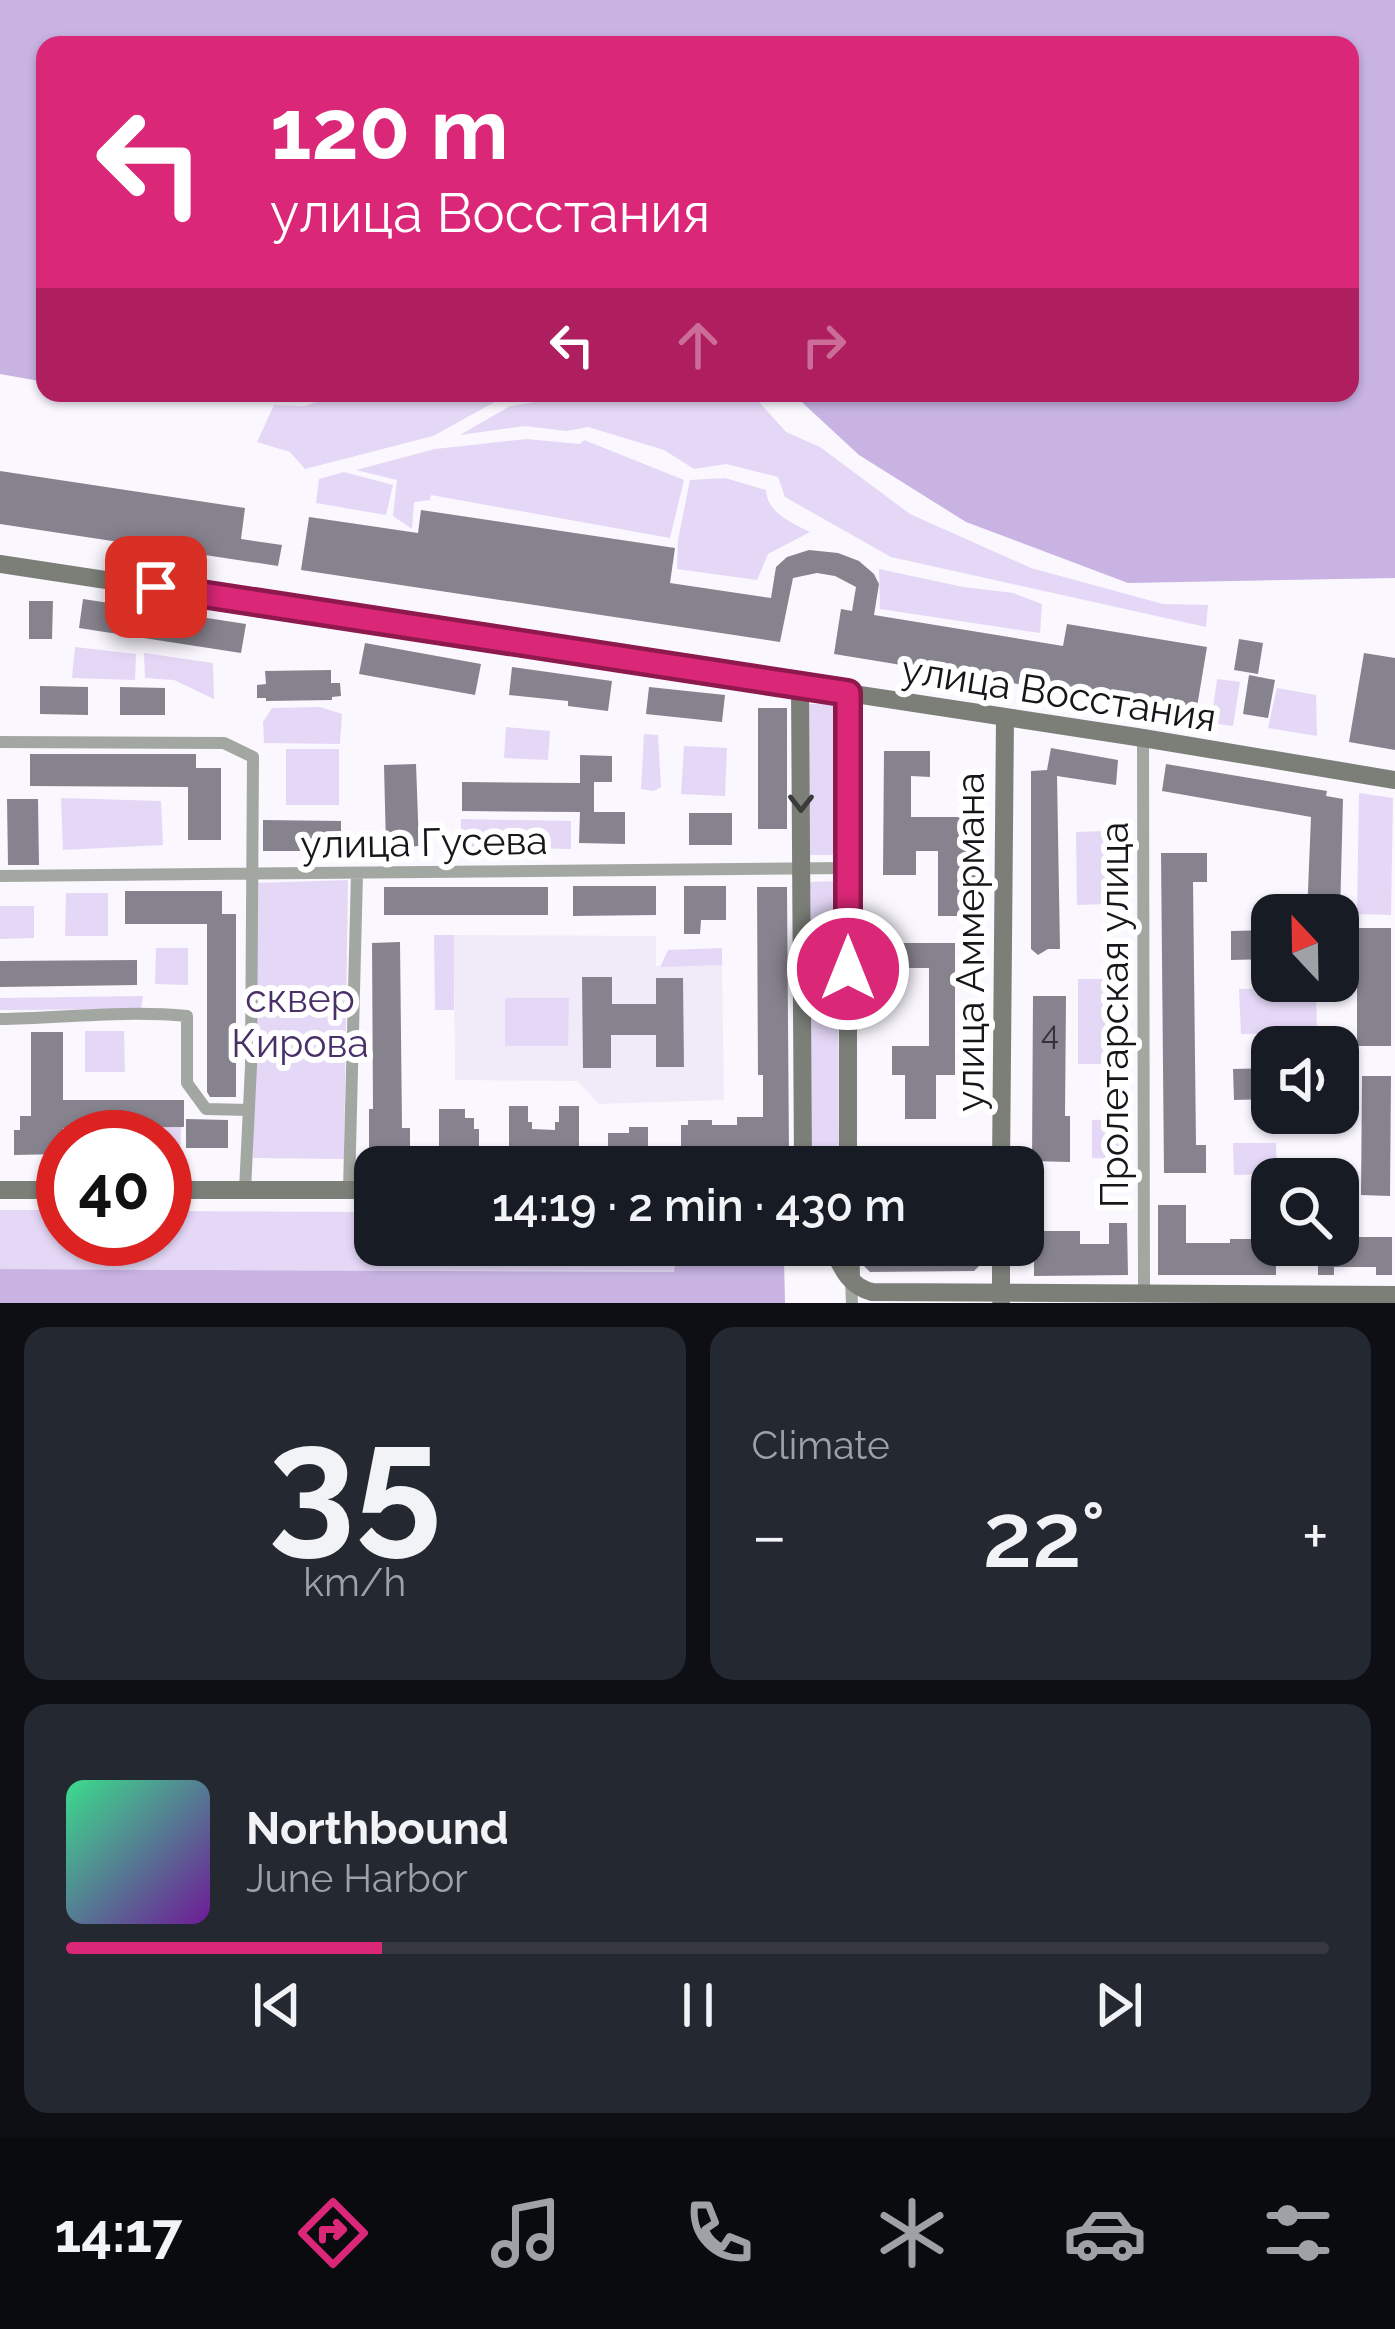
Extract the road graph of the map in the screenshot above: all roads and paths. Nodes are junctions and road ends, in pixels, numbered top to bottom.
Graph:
1 (0, 563) edge
2 (800, 686) junction
3 (848, 693) junction
4 (1005, 717) junction
5 (1143, 738) junction
6 (0, 742) edge
7 (1395, 780) edge
8 (848, 868) junction
9 (801, 869) junction
10 (357, 873) junction
11 (252, 874) junction
12 (0, 876) edge
13 (0, 1018) edge
14 (249, 1110) junction
15 (803, 1146) edge
16 (848, 1146) edge
17 (1001, 1146) edge
18 (0, 1190) edge
19 (36, 1190) edge
20 (192, 1190) edge
21 (245, 1190) junction
22 (349, 1190) junction
23 (354, 1190) edge
24 (843, 1266) edge
25 (851, 1266) edge
26 (1001, 1266) edge
27 (851, 1281) junction
28 (1144, 1292) junction
29 (1395, 1294) edge
30 (1084, 1297) edge
31 (1001, 1298) edge
32 (852, 1303) edge

1 - 2 street, улица Восстания
2 - 3 street, улица Восстания
2 -> 9 street
3 - 4 street, улица Восстания
3 - 8 street
4 - 5 street, улица Восстания
4 - 17 street, улица Аммермана
5 - 7 street, улица Восстания
5 - 28 street, Пролетарская улица
6 - 11 street
8 - 9 street, улица Гусева
8 - 16 street
9 - 10 street, улица Гусева
9 - 15 street
10 - 11 street, улица Гусева
10 - 22 street
11 - 12 street, улица Гусева
11 - 14 street
13 - 14 street
14 - 21 street
18 - 19 street
20 - 21 street
21 - 22 street
22 - 23 street
24 - 27 street
25 - 27 street
26 - 31 street
27 - 31 street
27 - 32 street
28 - 29 street
28 - 30 street
30 - 31 street

